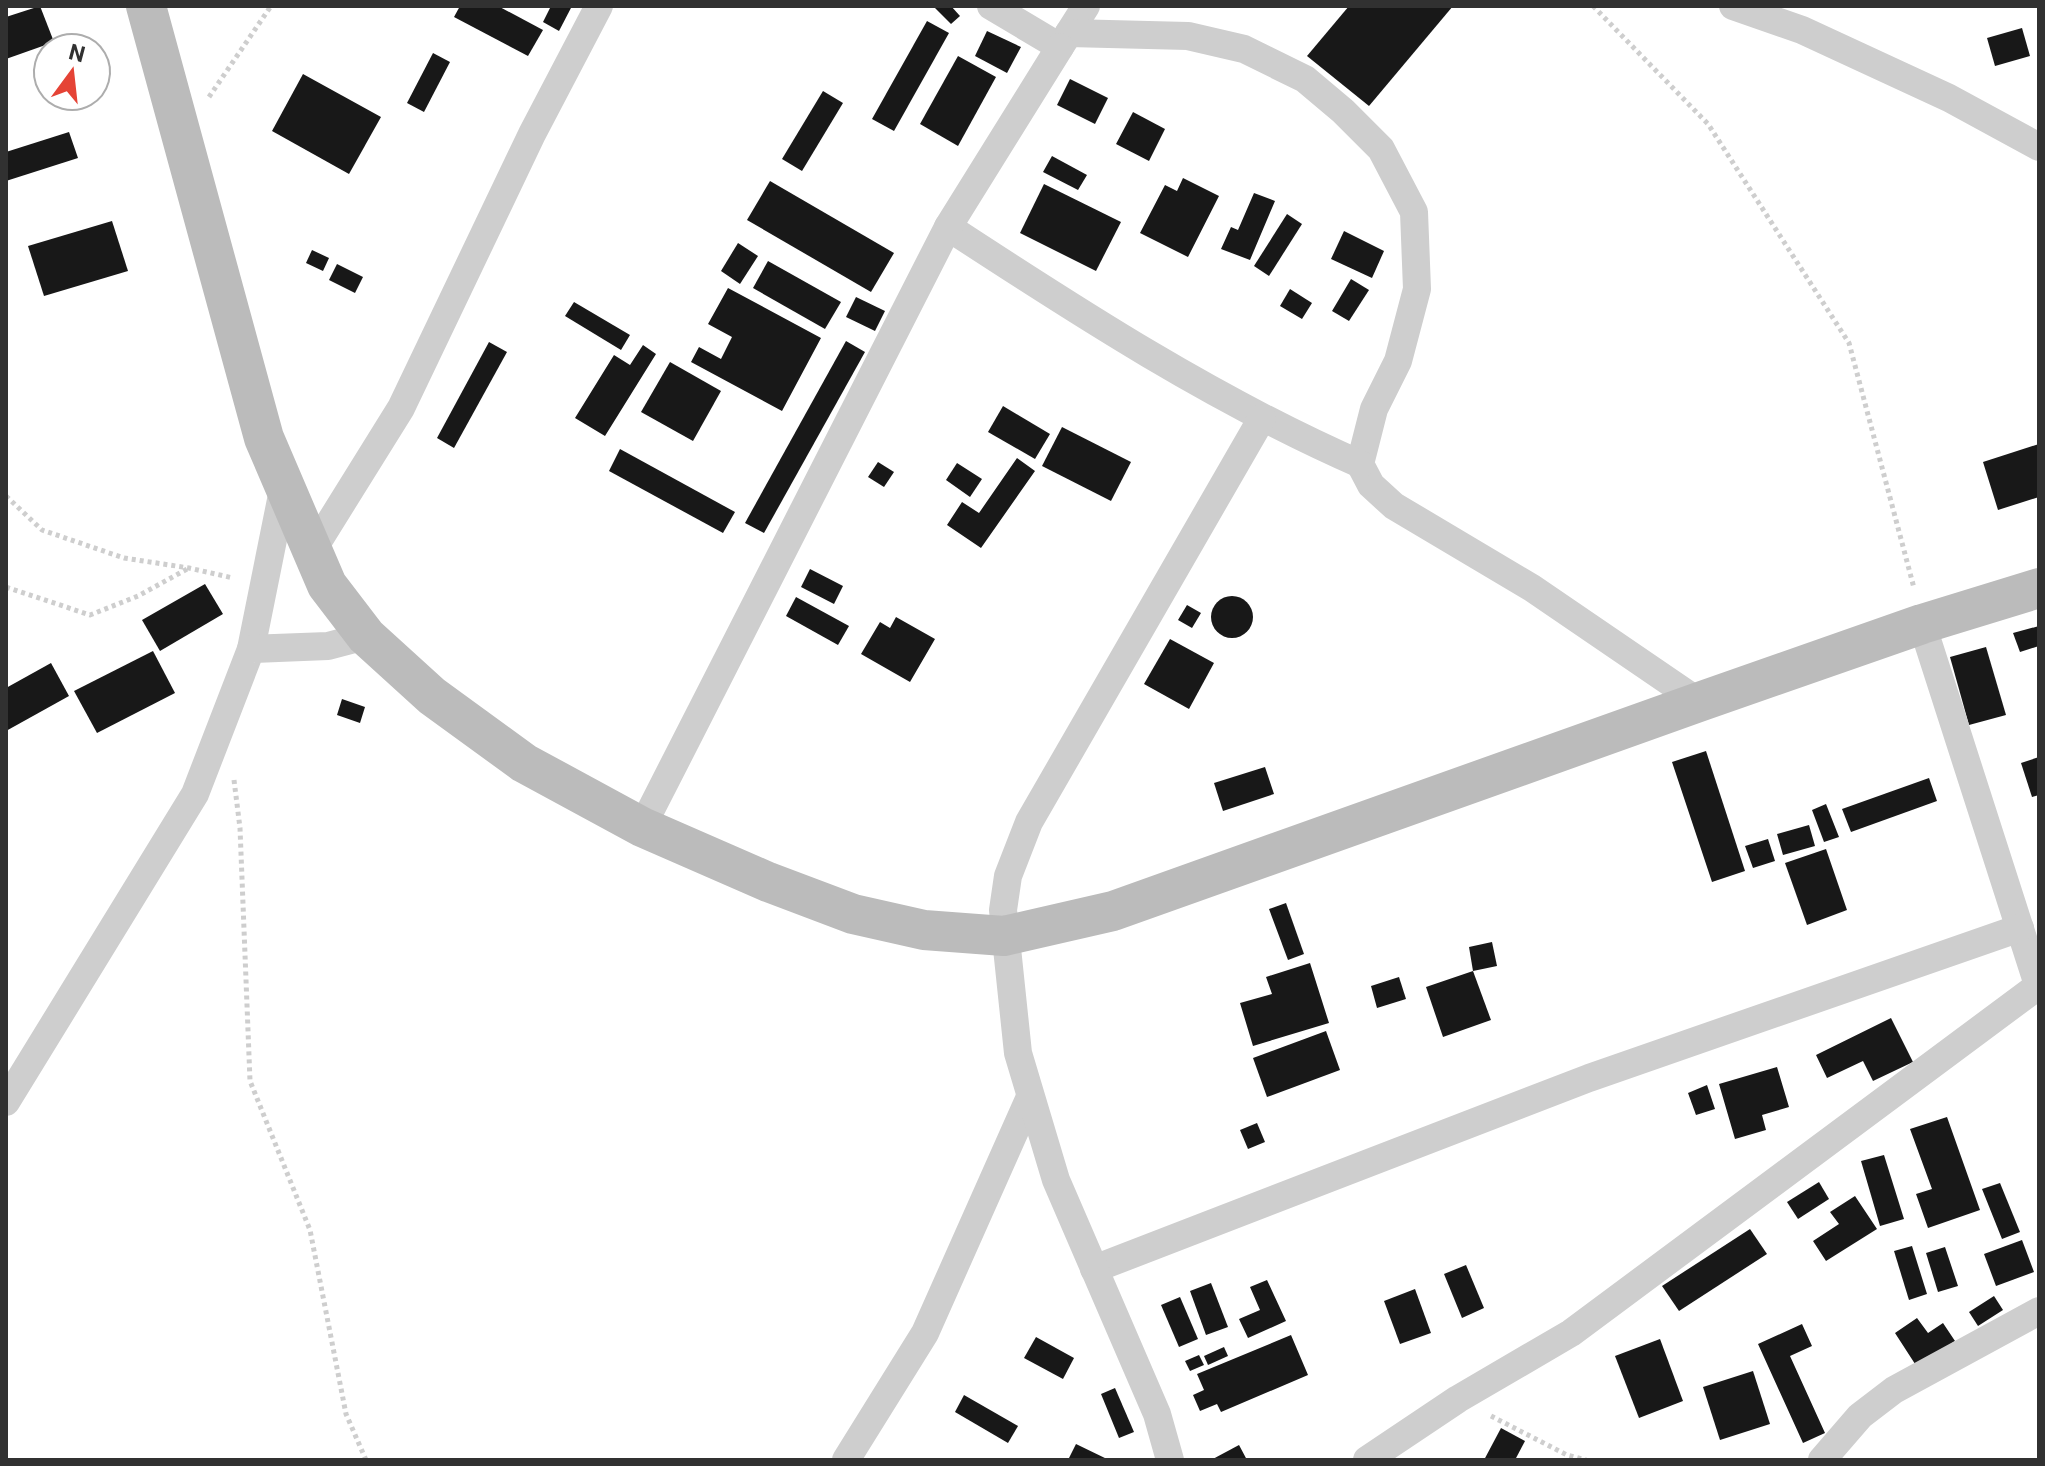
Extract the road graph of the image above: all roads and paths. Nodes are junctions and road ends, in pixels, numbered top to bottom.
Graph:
1 (146, 6) edge
2 (271, 6) edge
3 (599, 6) edge
4 (991, 6) edge
5 (1086, 6) edge
6 (1593, 6) edge
7 (1733, 6) edge
8 (1064, 40) junction
9 (182, 137) junction
10 (2039, 147) edge
11 (948, 227) junction
12 (1262, 418) junction
13 (1360, 464) junction
14 (284, 485) junction
15 (6, 496) edge
16 (312, 551) junction
17 (189, 568) junction
18 (263, 586) junction
19 (6, 587) edge
20 (2039, 588) edge
21 (1922, 624) junction
22 (366, 636) junction
23 (251, 649) junction
24 (1699, 702) junction
25 (233, 772) dead end
26 (642, 827) junction
27 (2020, 928) junction
28 (1004, 936) junction
29 (2038, 987) edge
30 (1030, 1097) junction
31 (6, 1102) edge
32 (1094, 1269) junction
33 (2039, 1311) edge
34 (1458, 1399) junction
35 (366, 1460) edge
36 (846, 1460) edge
37 (1170, 1460) edge
38 (1367, 1460) edge
39 (1586, 1460) edge
40 (1822, 1460) edge

1 - 9 street
2 - 9 path
3 - 16 street
4 - 8 street
5 - 8 street
6 - 21 path
7 - 10 street
8 - 11 street
8 - 13 street
9 - 14 street
11 - 12 street
11 - 26 street
12 - 13 street
12 - 28 street
13 - 24 street
14 - 16 street
14 - 18 street
15 - 17 path
16 - 22 street
17 - 18 path
17 - 19 path
18 - 23 street
20 - 21 street
21 - 24 street
21 - 27 street
22 - 23 street
22 - 26 street
23 - 31 street
24 - 28 street
25 - 35 path
26 - 28 street
27 - 29 street
27 - 32 street
28 - 30 street
29 - 34 street
30 - 32 street
30 - 36 street
32 - 37 street
33 - 40 street
34 - 38 street
34 - 39 path

